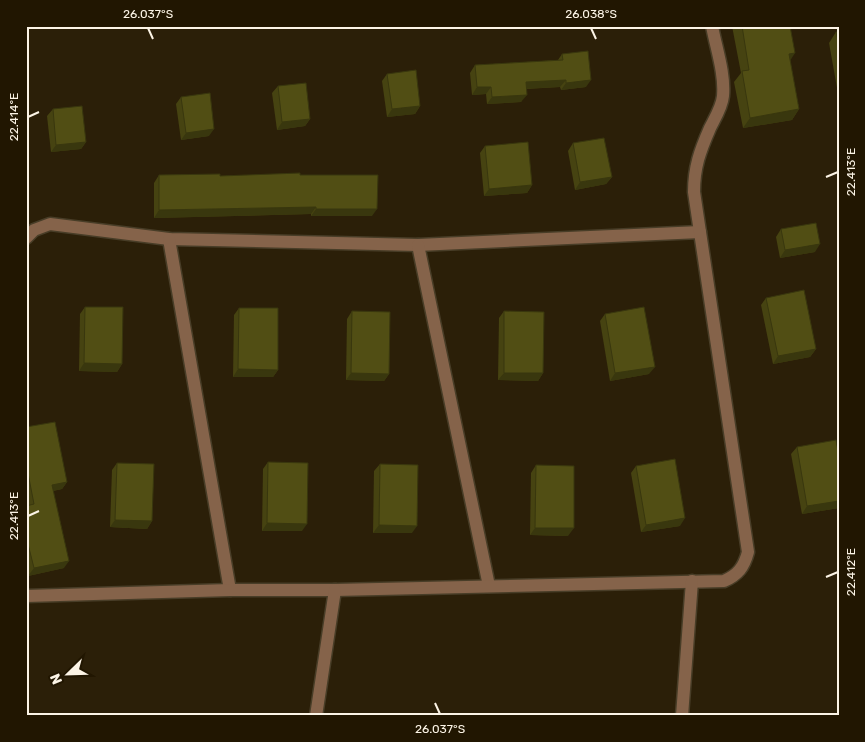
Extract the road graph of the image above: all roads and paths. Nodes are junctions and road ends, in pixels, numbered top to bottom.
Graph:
1 (712, 26) edge
2 (700, 232) junction
3 (26, 238) edge
4 (169, 239) junction
5 (418, 245) junction
6 (692, 581) junction
7 (489, 586) junction
8 (230, 590) junction
9 (335, 590) junction
10 (26, 596) edge
11 (316, 716) edge
12 (682, 716) edge

1 - 2 street
2 - 5 street
2 - 6 street
3 - 4 street
4 - 5 street
4 - 8 street
5 - 7 street
6 - 7 street
6 - 12 street
7 - 9 street
8 - 9 street
8 - 10 street
9 - 11 street

